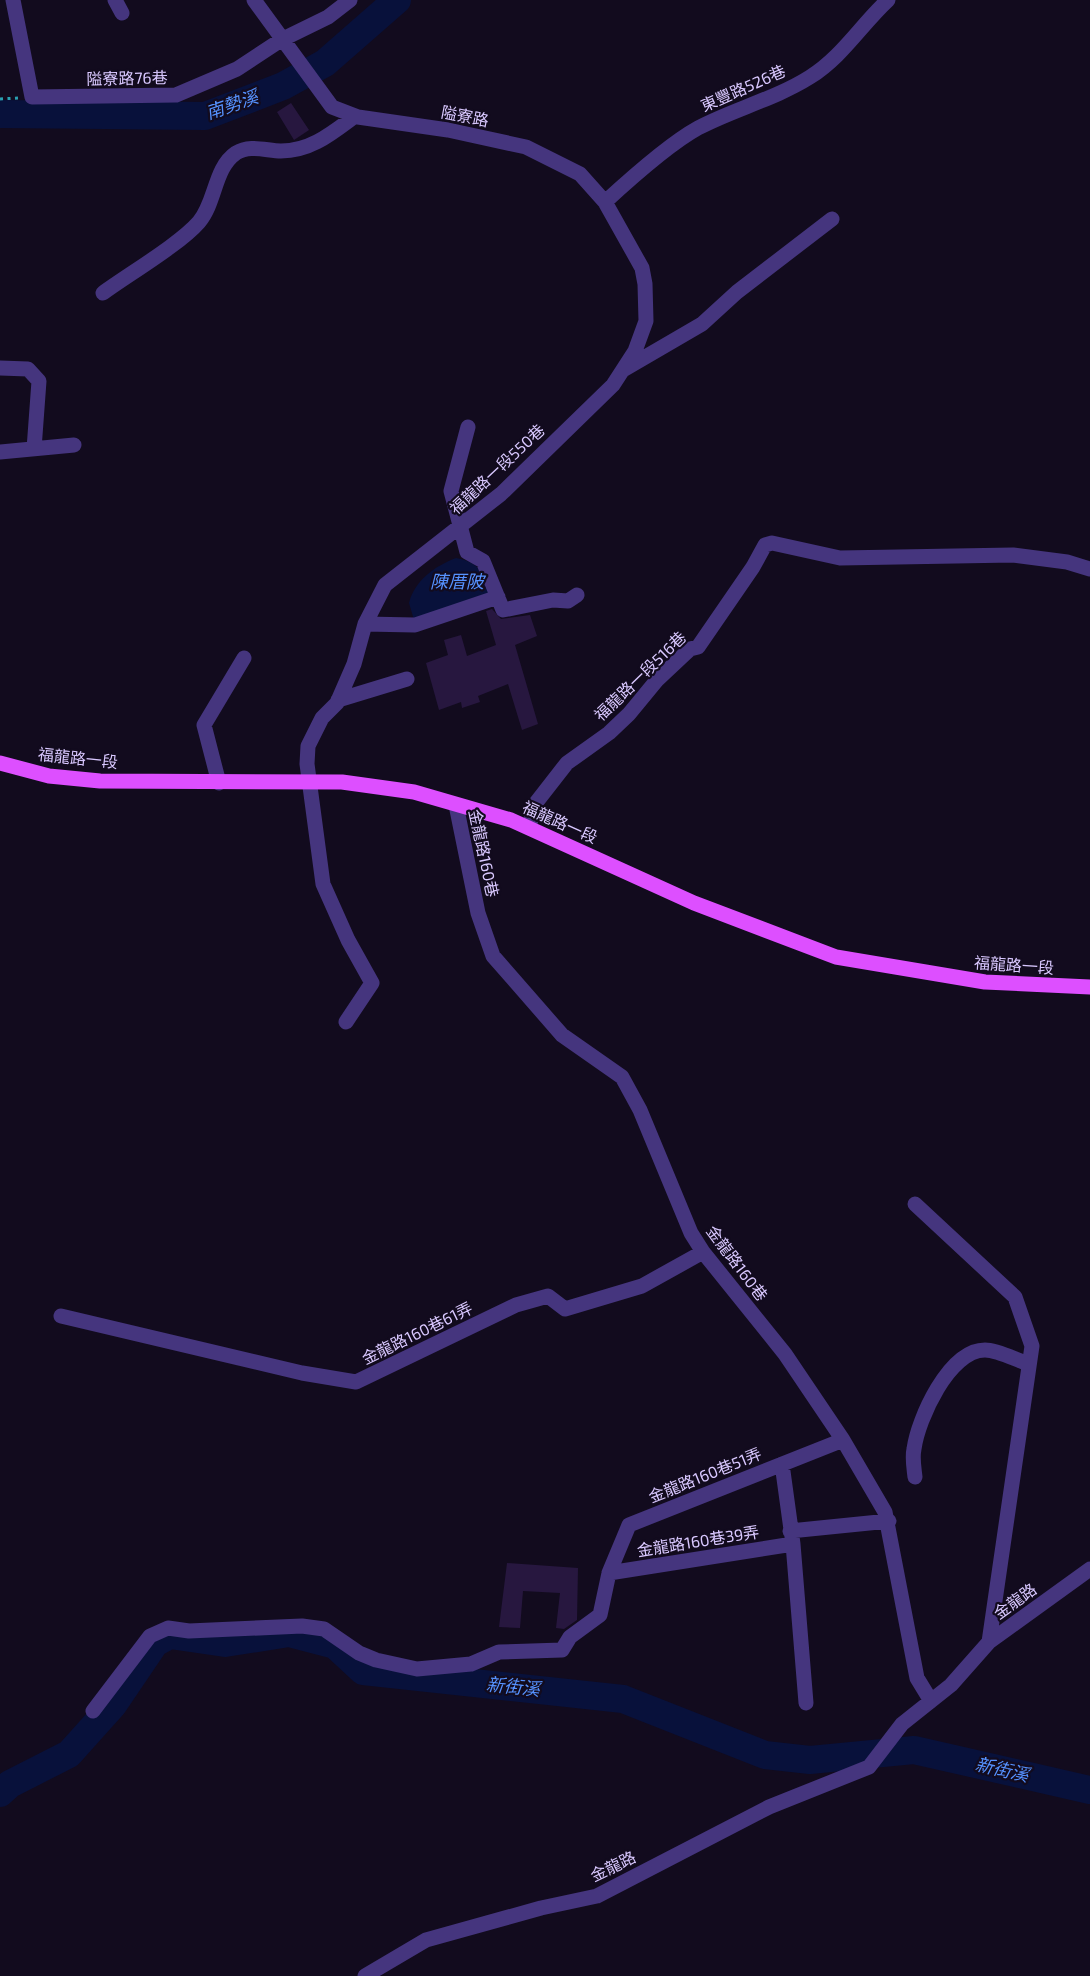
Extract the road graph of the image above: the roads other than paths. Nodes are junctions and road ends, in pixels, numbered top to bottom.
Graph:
1 (13, 0) edge
2 (254, 0) edge
3 (350, 0) edge
4 (888, 0) edge
5 (284, 43) junction
6 (355, 116) junction
7 (605, 202) junction
8 (832, 219) dead end
9 (103, 293) dead end
10 (0, 368) edge
11 (622, 370) junction
12 (468, 428) dead end
13 (75, 445) dead end
14 (34, 449) junction
15 (0, 452) edge
16 (460, 528) junction
17 (1090, 569) edge
18 (577, 595) dead end
19 (498, 597) junction
20 (365, 624) junction
21 (244, 658) dead end
22 (407, 679) dead end
23 (338, 700) junction
24 (0, 763) edge
25 (219, 783) junction
26 (311, 783) junction
27 (456, 805) junction
28 (529, 827) junction
29 (1090, 987) edge
30 (346, 1022) dead end
31 (915, 1204) dead end
32 (703, 1252) junction
33 (61, 1316) dead end
34 (1029, 1364) junction
35 (843, 1440) junction
36 (782, 1464) junction
37 (915, 1477) dead end
38 (889, 1521) junction
39 (792, 1538) junction
40 (1090, 1569) edge
41 (609, 1573) junction
42 (989, 1642) junction
43 (931, 1701) junction
44 (806, 1702) dead end
45 (93, 1711) dead end
46 (365, 1976) edge

1 - 5 street, 隘寮路76巷
2 - 5 street
3 - 5 street, 隘寮路76巷
4 - 7 street, 東豐路526巷
5 - 6 street, 隘寮路
6 - 7 street, 隘寮路
6 - 9 street
7 - 11 street, 福龍路一段550巷
8 - 11 street
10 - 14 street
11 - 16 street, 福龍路一段550巷
12 - 16 street
13 - 14 street
14 - 15 street
16 - 19 street
16 - 20 street, 福龍路一段550巷
17 - 28 street, 福龍路一段516巷
18 - 19 street
19 - 20 street
20 - 23 street, 福龍路一段550巷
21 - 25 street
22 - 23 street
23 - 26 street, 福龍路一段550巷
24 - 25 main road, 福龍路一段
25 - 26 main road, 福龍路一段
26 - 27 main road, 福龍路一段
26 - 30 street, 福龍路一段550巷
27 - 28 main road, 福龍路一段
27 - 32 street, 金龍路160巷
28 - 29 main road, 福龍路一段
31 - 34 street
32 - 33 street, 金龍路160巷61弄
32 - 35 street, 金龍路160巷
34 - 37 street
34 - 42 street
35 - 36 street, 金龍路160巷51弄
35 - 38 street, 金龍路160巷
36 - 39 street
36 - 41 street, 金龍路160巷51弄
38 - 39 street, 金龍路160巷39弄
38 - 43 street, 金龍路160巷
39 - 41 street, 金龍路160巷39弄
39 - 44 street
40 - 42 street, 金龍路
41 - 45 street, 金龍路160巷51弄
42 - 43 street, 金龍路
43 - 46 street, 金龍路

